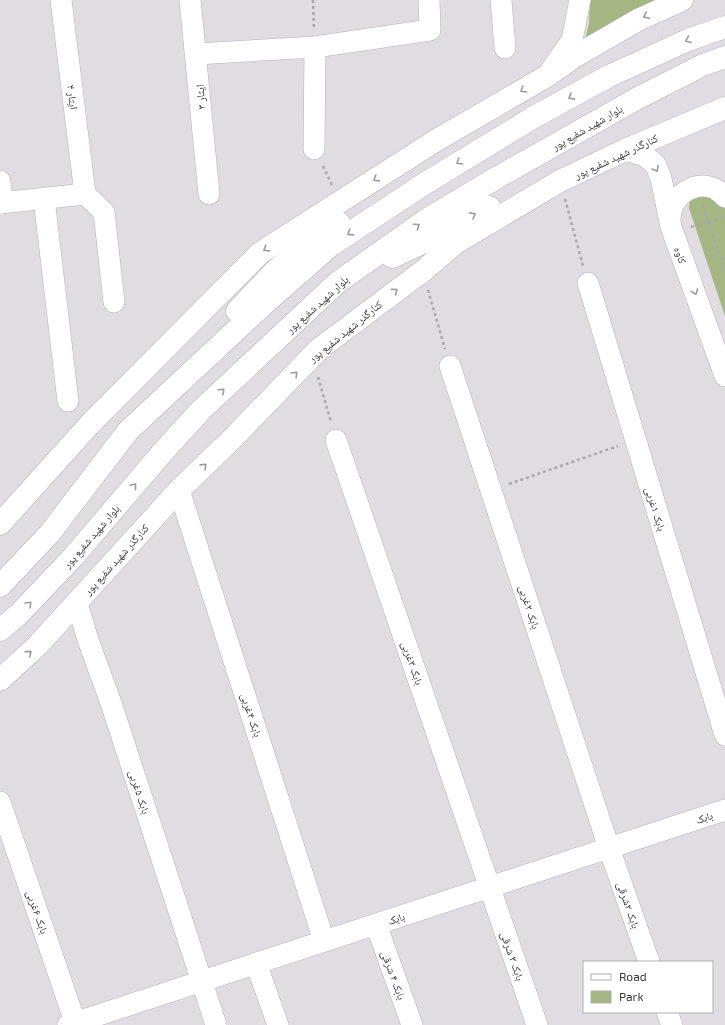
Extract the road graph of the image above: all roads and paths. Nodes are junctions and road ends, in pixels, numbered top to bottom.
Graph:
1 (61, 0) edge
2 (190, 0) edge
3 (313, 0) edge
4 (429, 0) edge
5 (500, 0) edge
6 (580, 0) edge
7 (682, 0) edge
8 (725, 27) edge
9 (315, 47) junction
10 (505, 48) dead end
11 (196, 54) junction
12 (725, 57) edge
13 (547, 76) junction
14 (725, 108) edge
15 (435, 141) junction
16 (314, 148) joint
17 (625, 150) junction
18 (0, 181) edge
19 (560, 182) junction
20 (696, 186) junction
21 (85, 194) junction
22 (209, 194) dead end
23 (725, 197) edge
24 (44, 199) junction
25 (340, 201) junction
26 (1, 203) edge
27 (725, 217) edge
28 (708, 222) junction
29 (672, 229) junction
30 (423, 270) junction
31 (725, 271) edge
32 (338, 282) junction
33 (588, 283) joint
34 (114, 302) dead end
35 (312, 358) junction
36 (450, 366) joint
37 (725, 376) edge
38 (168, 393) junction
39 (68, 401) dead end
40 (336, 440) joint
41 (635, 440) junction
42 (179, 490) junction
43 (491, 490) junction
44 (0, 524) edge
45 (0, 586) edge
46 (77, 603) junction
47 (0, 630) edge
48 (0, 680) edge
49 (725, 735) edge
50 (0, 802) edge
51 (725, 810) edge
52 (609, 848) junction
53 (490, 887) junction
54 (376, 924) junction
55 (324, 941) junction
56 (649, 961) edge
57 (256, 963) junction
58 (201, 981) junction
59 (667, 1013) edge
60 (73, 1024) edge
61 (216, 1025) edge
62 (278, 1025) edge
63 (412, 1025) edge
64 (537, 1025) edge
65 (672, 1025) edge

1 - 21 street, ایثار ۴
2 - 11 street, ایثار ۳
3 - 9 path
4 - 9 street
5 - 10 street
6 - 13 street
7 -> 13 main road
8 -> 38 main road
9 - 11 street
9 - 16 street
11 - 22 street, ایثار ۳
32 -> 12 main road, بلوار شهید شفیع پور
13 -> 15 main road
14 - 17 main road, کنارگذر شهید شفیع پور
15 -> 25 main road
15 - 38 main road
16 - 25 path
17 - 19 main road, کنارگذر شهید شفیع پور
17 -> 29 street, کاوه
18 - 26 street
19 - 30 main road, کنارگذر شهید شفیع پور
32 -> 19 main road
19 - 33 path
20 - 23 street
20 - 28 path
20 - 29 street
21 - 24 street
21 - 34 street
24 - 26 street
24 - 39 street
25 -> 44 main road
27 - 28 path
28 - 29 path
28 - 31 path
29 -> 37 street, کاوه
35 -> 30 main road, کنارگذر شهید شفیع پور
30 - 36 path
47 -> 32 main road, بلوار شهید شفیع پور
33 - 41 street, بابک ۱غربی
35 - 40 path
42 -> 35 main road, کنارگذر شهید شفیع پور
36 - 43 street, بابک ۲غربی
38 - 45 main road
40 - 53 street, بابک ۳غربی
41 - 43 path
41 - 49 street, بابک ۱غربی
42 - 46 main road, کنارگذر شهید شفیع پور
42 - 55 street, بابک ۴غربی
43 - 52 street, بابک ۲غربی
48 -> 46 main road, کنارگذر شهید شفیع پور
46 - 58 street, بابک ۵غربی
50 - 60 street, بابک ۶غربی
51 - 52 street, بابک
52 - 53 street, بابک
52 - 56 street, بابک ۲شرقی
53 - 54 street, بابک
53 - 64 street, بابک ۳ شرقی
54 - 55 street, بابک
54 - 63 street, بابک ۴ شرقی
55 - 57 street, بابک
57 - 58 street, بابک
57 - 62 street
58 - 60 street, بابک
58 - 61 street, بابک ۵غربی
59 - 65 street

